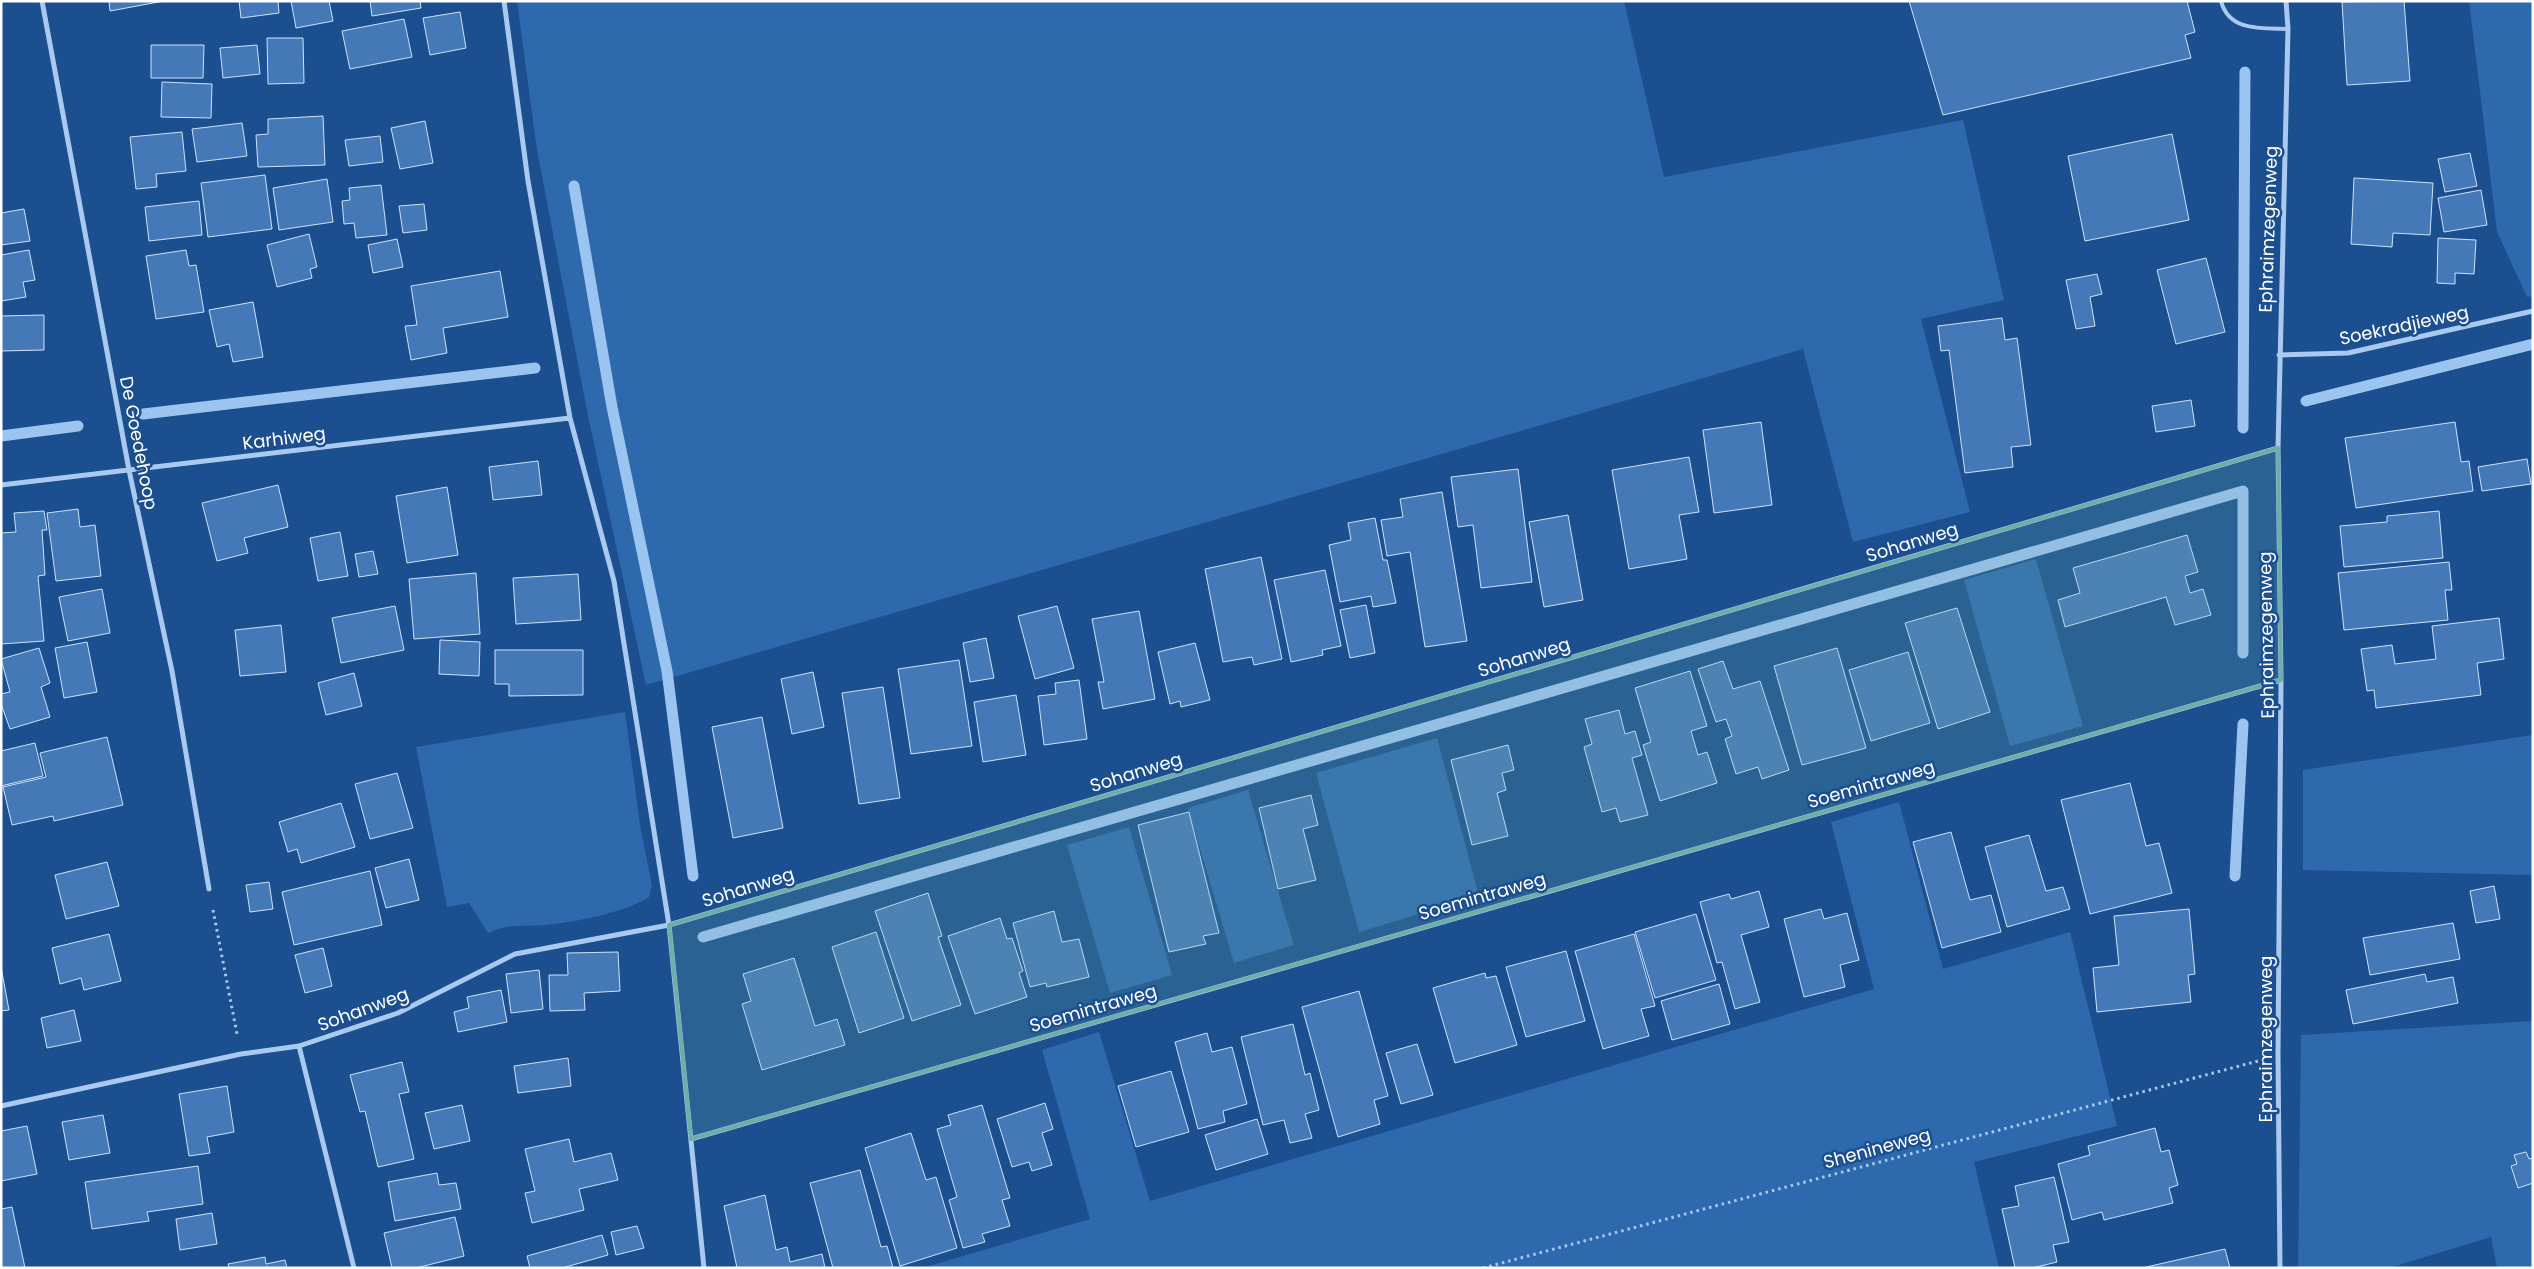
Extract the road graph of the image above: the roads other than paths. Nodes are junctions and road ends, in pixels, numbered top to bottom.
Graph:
1 (42, 1) edge
2 (504, 1) edge
3 (2220, 1) edge
4 (2286, 1) edge
5 (2288, 29) junction
6 (2533, 311) edge
7 (2279, 355) junction
8 (570, 418) junction
9 (2278, 448) junction
10 (129, 470) junction
11 (1, 485) edge
12 (2281, 680) junction
13 (209, 889) road end
14 (669, 925) junction
15 (299, 1046) junction
16 (1, 1106) edge
17 (691, 1139) junction
18 (354, 1268) edge
19 (704, 1268) edge
20 (2280, 1268) edge

1 - 10 street, De Goedehoop
2 - 8 street
3 - 5 lane
4 - 5 street, Ephraimzegenweg
5 - 7 street, Ephraimzegenweg
6 - 7 street, Soekradjieweg
7 - 9 street, Ephraimzegenweg
8 - 10 street, Karhiweg
8 - 14 street
9 - 12 street, Ephraimzegenweg
9 - 14 street, Sohanweg
10 - 11 street, Karhiweg
10 - 13 street, De Goedehoop
12 - 17 street, Soemintraweg
12 - 20 street, Ephraimzegenweg
14 - 15 street, Sohanweg
14 - 17 street
15 - 16 street, Sohanweg
15 - 18 street
17 - 19 street

